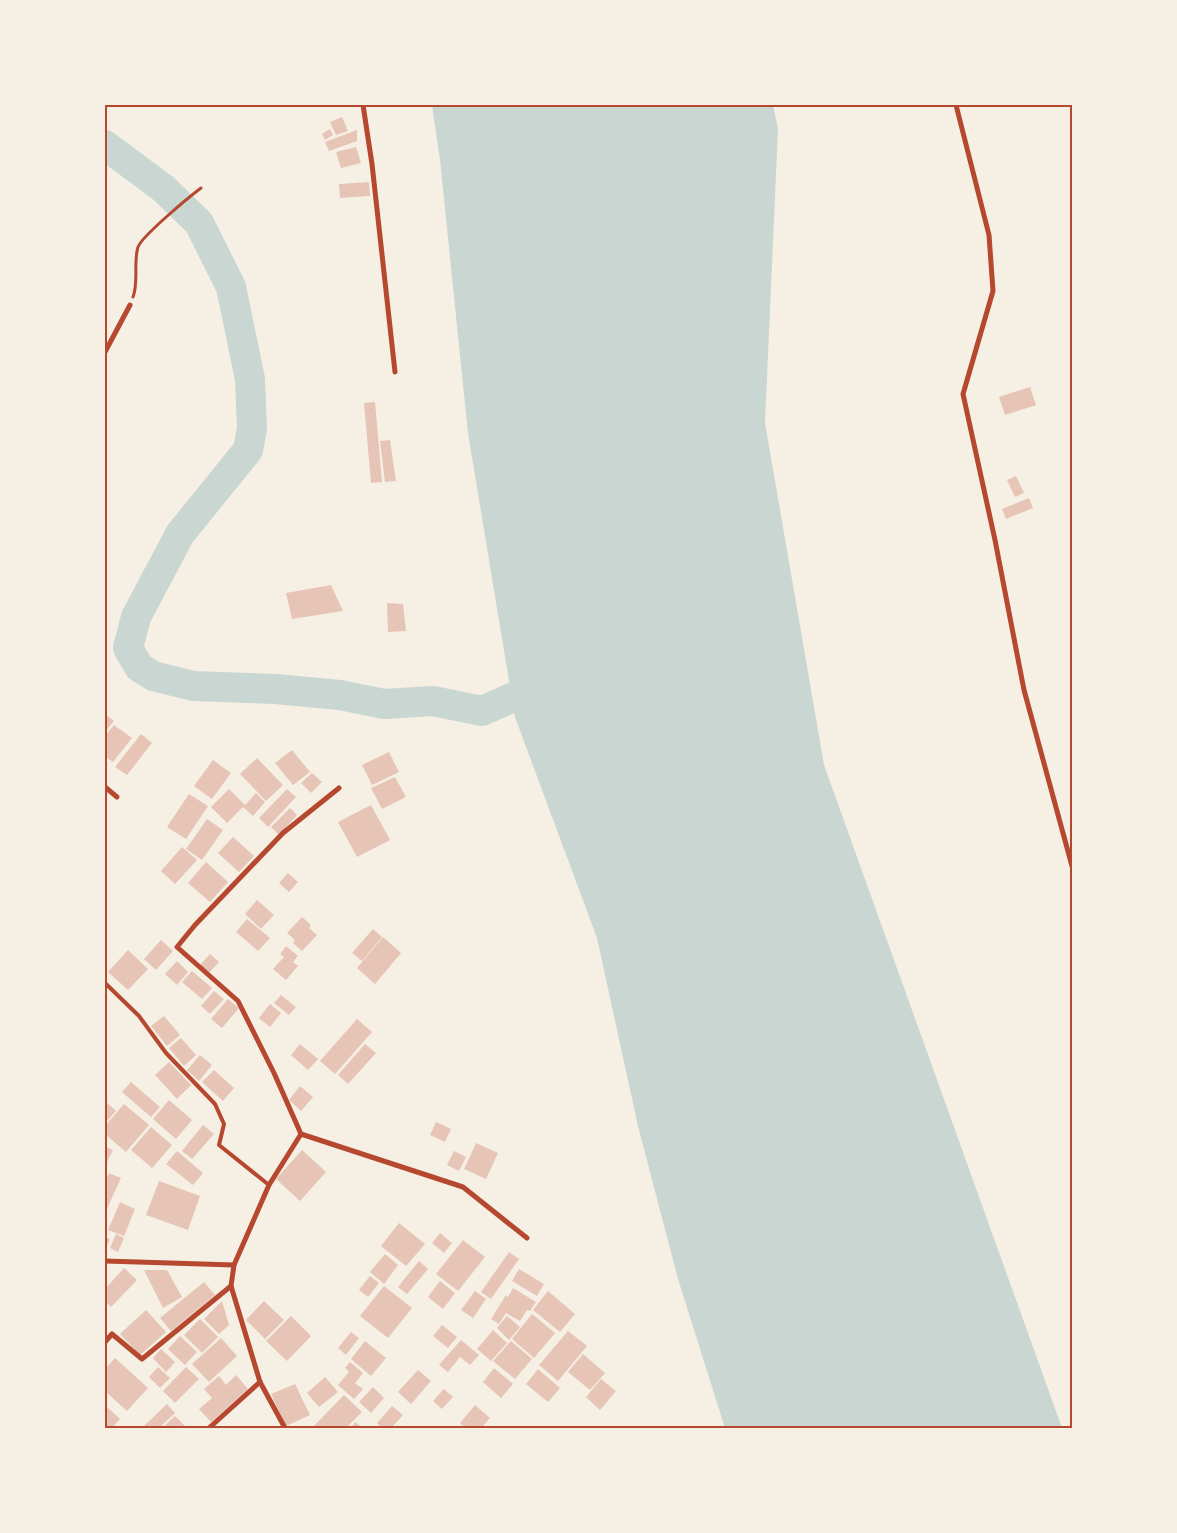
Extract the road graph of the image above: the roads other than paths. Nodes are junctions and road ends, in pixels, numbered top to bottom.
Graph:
1 (363, 105) edge
2 (956, 105) edge
3 (130, 305) road end
4 (105, 352) edge
5 (395, 372) dead end
6 (105, 787) edge
7 (339, 788) dead end
8 (117, 797) dead end
9 (1072, 862) edge
10 (105, 983) edge
11 (301, 1134) junction
12 (269, 1184) junction
13 (527, 1238) dead end
14 (105, 1262) edge
15 (234, 1265) junction
16 (231, 1286) junction
17 (105, 1342) edge
18 (260, 1382) junction
19 (209, 1428) edge
20 (285, 1428) edge

1 - 5 street
2 - 9 street
3 - 4 street
6 - 8 street
7 - 11 street
10 - 12 lane
11 - 12 street
11 - 13 street
12 - 15 street
14 - 15 street
15 - 16 street
16 - 17 street
16 - 18 street
18 - 19 street
18 - 20 street

